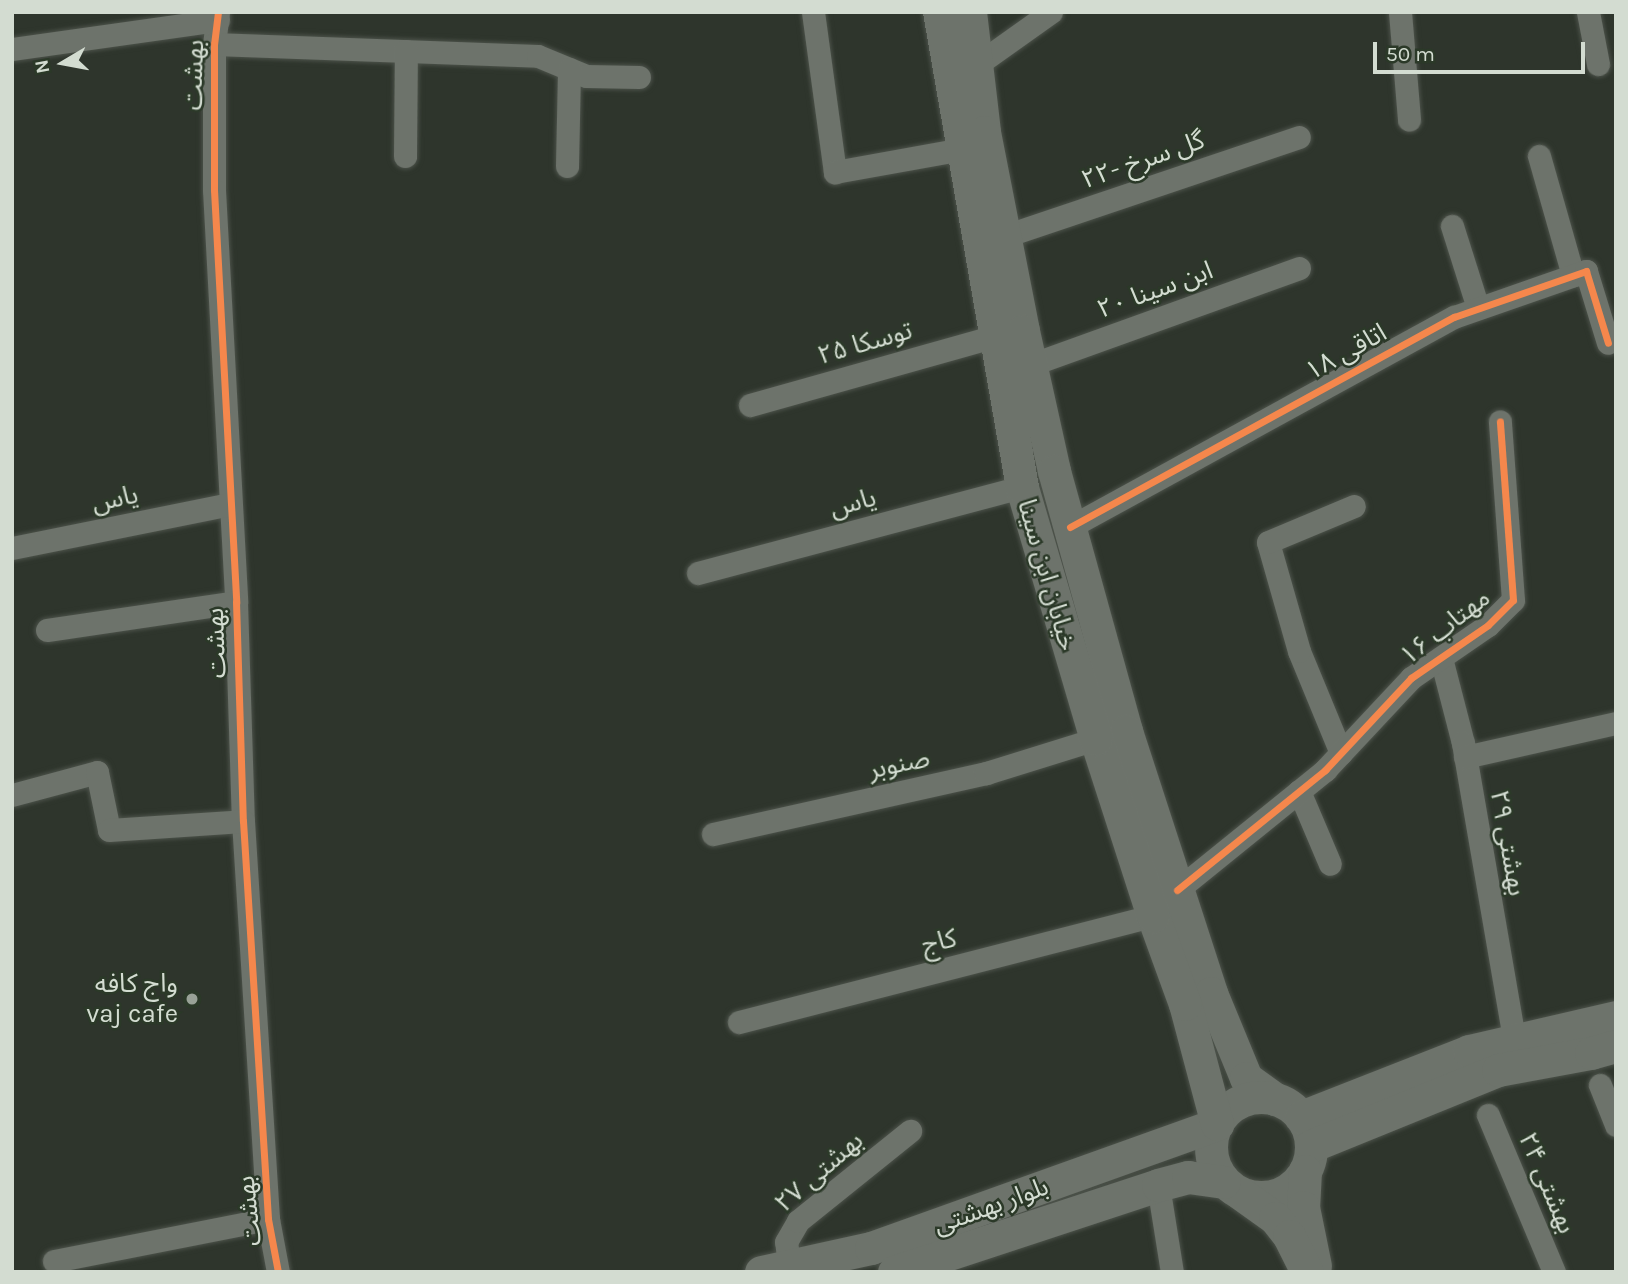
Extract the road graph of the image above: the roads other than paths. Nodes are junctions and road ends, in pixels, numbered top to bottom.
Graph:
1 (813, 12) edge
2 (939, 12) edge
3 (971, 12) edge
4 (1051, 12) edge
5 (1400, 12) edge
6 (1588, 12) edge
7 (218, 16) edge
8 (214, 44) junction
9 (12, 50) edge
10 (406, 51) junction
11 (1598, 64) dead end
12 (975, 66) junction
13 (569, 69) junction
14 (639, 77) dead end
15 (1409, 120) dead end
16 (1299, 137) dead end
17 (963, 149) junction
18 (405, 156) dead end
19 (1539, 156) dead end
20 (567, 166) dead end
21 (1452, 226) dead end
22 (1005, 236) junction
23 (1299, 268) dead end
24 (1573, 275) junction
25 (1478, 308) junction
26 (995, 335) junction
27 (1608, 343) dead end
28 (1030, 365) junction
29 (750, 405) dead end
30 (1500, 421) dead end
31 (1023, 487) junction
32 (230, 503) junction
33 (1354, 506) dead end
34 (1070, 527) junction
35 (12, 548) edge
36 (698, 573) dead end
37 (236, 602) junction
38 (47, 630) dead end
39 (1441, 658) junction
40 (1616, 723) edge
41 (1096, 739) junction
42 (1341, 753) junction
43 (1465, 757) junction
44 (1299, 791) junction
45 (12, 795) edge
46 (243, 821) junction
47 (713, 834) dead end
48 (1330, 864) dead end
49 (1177, 890) junction
50 (1153, 916) junction
51 (1198, 998) junction
52 (1616, 1017) edge
53 (739, 1022) dead end
54 (1514, 1038) junction
55 (1616, 1046) edge
56 (1600, 1085) dead end
57 (1488, 1115) dead end
58 (1217, 1124) junction
59 (1616, 1125) edge
60 (911, 1131) dead end
61 (1298, 1133) junction
62 (1158, 1185) junction
63 (1232, 1187) junction
64 (268, 1219) junction
65 (54, 1261) dead end
66 (911, 1269) edge
67 (780, 1270) edge
68 (278, 1272) edge
69 (1172, 1272) edge
70 (1307, 1272) edge
71 (1316, 1272) edge
72 (1554, 1272) edge

1 - 17 street
2 - 17 main road, خیابان ابن سینا
3 - 12 main road, خیابان ابن سینا
4 - 12 street
5 - 15 street
6 - 11 street
7 - 8 street, بهشت
7 - 9 street
8 - 10 street
8 - 32 street, بهشت
10 - 13 street
10 - 18 street
12 - 22 main road, خیابان ابن سینا
13 - 14 street
13 - 20 street
16 - 22 street, گل سرخ -۲۲
17 - 26 main road, خیابان ابن سینا
19 - 24 street
21 - 25 street
22 - 28 main road, خیابان ابن سینا
23 - 28 street, ابن سینا ۲۰
24 - 25 street, اتاقی ۱۸
24 - 27 street
25 - 34 street, اتاقی ۱۸
26 - 29 street, توسکا ۲۵
26 - 31 main road, خیابان ابن سینا
28 - 34 main road, خیابان ابن سینا
30 - 39 street, مهتاب ۱۶
31 - 36 street, یاس
31 - 41 main road, خیابان ابن سینا
32 - 35 street, یاس
32 - 37 street, بهشت
33 - 42 street
34 - 49 main road, خیابان ابن سینا
37 - 38 street
37 - 46 street, بهشت
39 - 42 street, مهتاب ۱۶
39 - 43 street, بهشتی ۲۹
40 - 43 street
41 - 47 street, صنوبر
41 - 50 main road, خیابان ابن سینا
42 - 44 street, مهتاب ۱۶
43 - 54 street, بهشتی ۲۹
44 - 48 street
44 - 49 street, مهتاب ۱۶
45 - 46 street
46 - 64 street, بهشت
49 - 51 main road, خیابان ابن سینا
50 - 51 main road, خیابان ابن سینا
50 - 53 street, کاج
51 - 58 main road, خیابان ابن سینا
51 - 61 main road, خیابان ابن سینا
52 - 54 main road
54 - 61 main road
55 - 61 main road
56 - 59 street
57 - 72 street, بهشتی ۲۴
58 - 61 main road
58 - 63 main road
58 - 67 main road, بلوار بهشتی
60 - 67 street, بهشتی ۲۷
61 - 63 main road
61 - 71 main road
62 - 63 main road, بلوار بهشتی
62 - 66 main road, بلوار بهشتی
62 - 69 street
63 - 70 main road
64 - 65 street
64 - 68 street, بهشت

